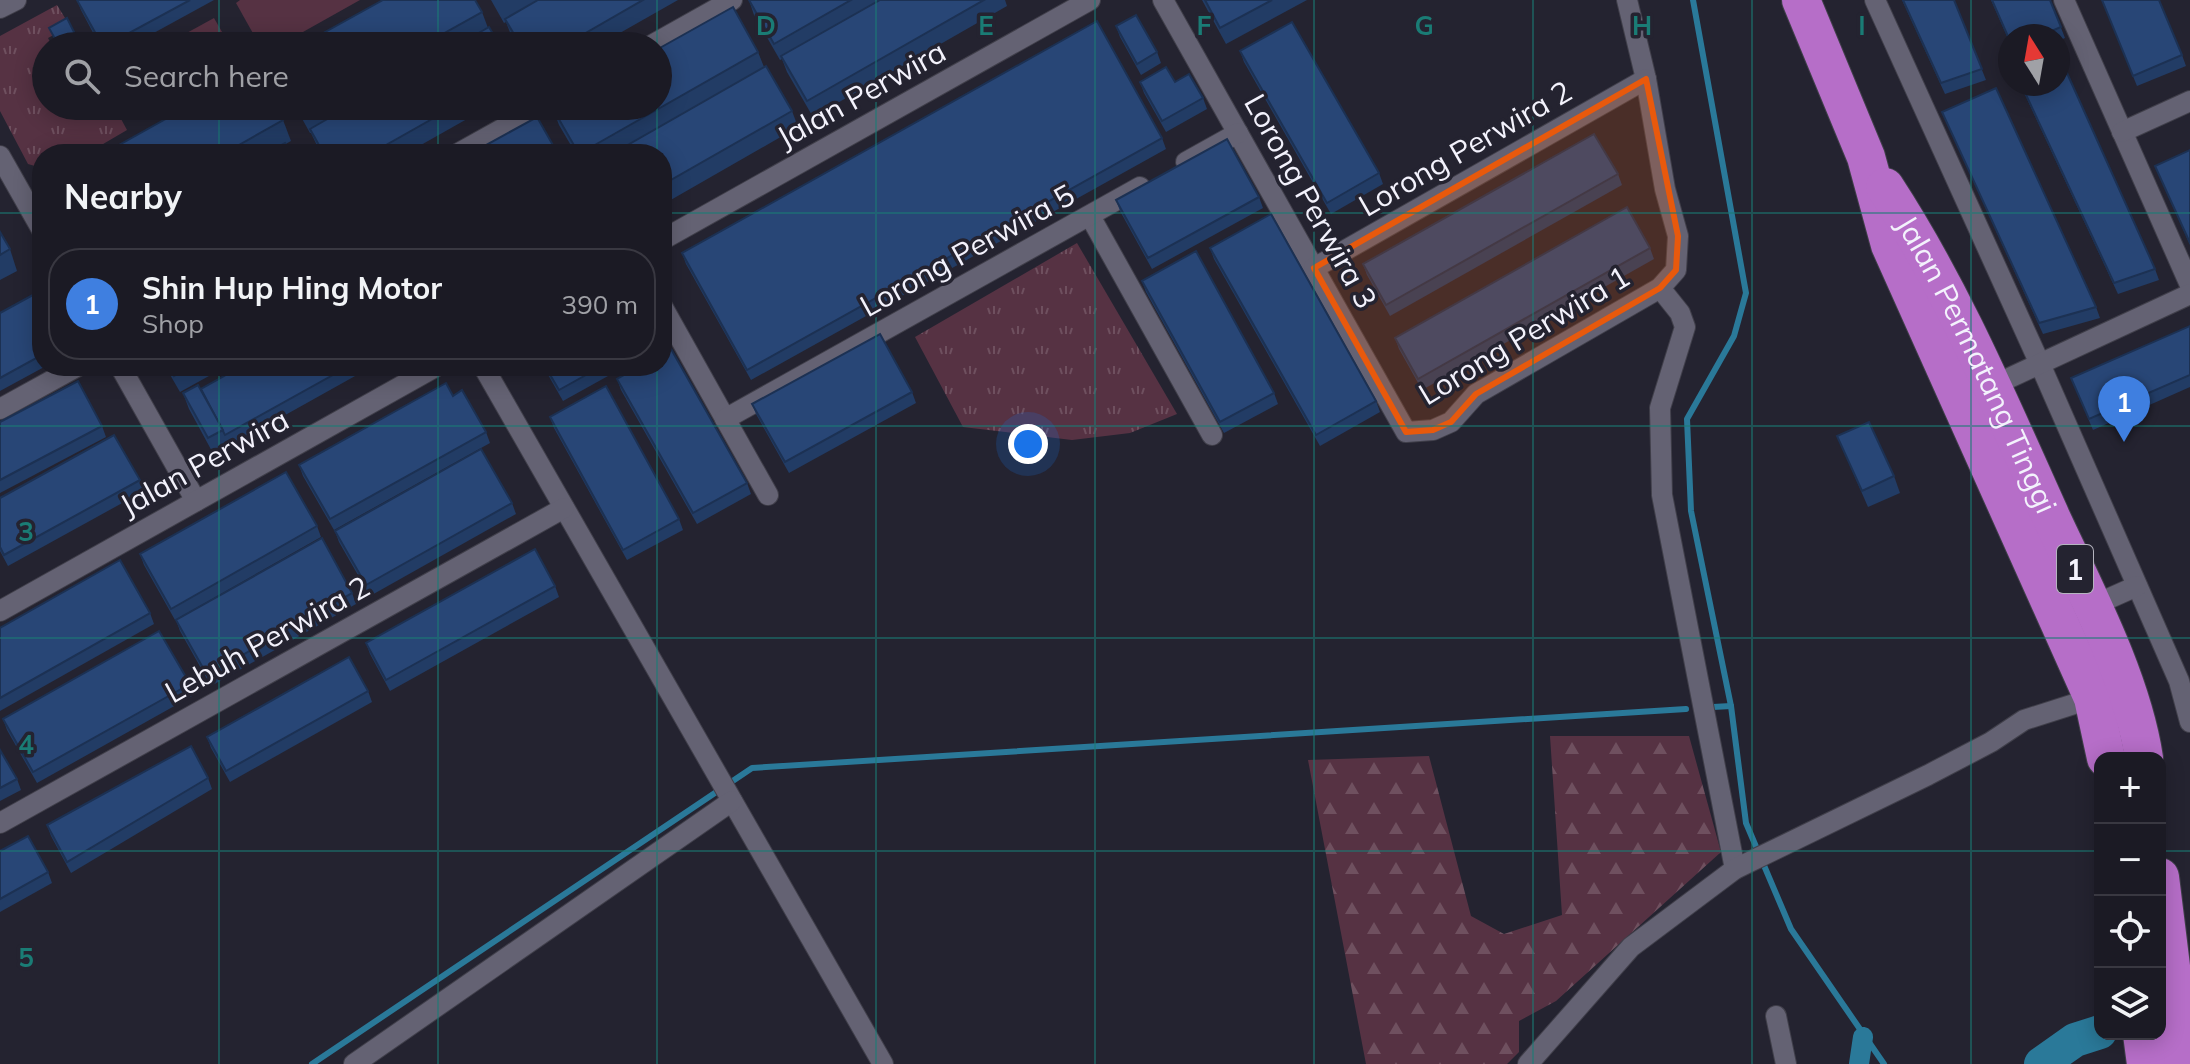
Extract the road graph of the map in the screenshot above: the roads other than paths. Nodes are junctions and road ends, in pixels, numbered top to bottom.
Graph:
1 (16, 0) edge
2 (732, 0) edge
3 (1090, 0) edge
4 (1627, 0) edge
5 (1801, 0) edge
6 (1875, 0) edge
7 (2064, 0) edge
8 (1165, 1) edge
9 (0, 8) edge
10 (672, 34) edge
11 (1646, 79) junction
12 (2190, 101) edge
13 (518, 120) edge
14 (2122, 132) junction
15 (1238, 133) junction
16 (475, 144) edge
17 (0, 156) edge
18 (1866, 157) junction
19 (32, 198) edge
20 (1090, 216) junction
21 (672, 234) edge
22 (1314, 268) junction
23 (2190, 285) edge
24 (1660, 288) junction
25 (2190, 294) edge
26 (672, 324) edge
27 (2040, 364) junction
28 (60, 376) edge
29 (126, 376) edge
30 (419, 376) edge
31 (489, 376) edge
32 (1992, 386) junction
33 (0, 409) edge
34 (725, 419) junction
35 (1973, 429) junction
36 (1406, 432) joint
37 (1212, 435) dead end
38 (768, 495) dead end
39 (196, 501) junction
40 (564, 508) junction
41 (2137, 586) junction
42 (2092, 606) junction
43 (0, 611) edge
44 (2093, 698) junction
45 (2190, 722) edge
46 (2105, 752) edge
47 (2143, 752) edge
48 (730, 799) junction
49 (0, 823) edge
50 (1743, 864) junction
51 (2162, 896) edge
52 (1776, 1016) dead end
53 (2143, 1040) edge
54 (354, 1064) edge
55 (883, 1064) edge
56 (1528, 1064) edge
57 (1786, 1064) edge
58 (2146, 1064) edge
59 (2183, 1064) edge

1 - 9 street
2 - 10 street
3 - 21 street, Jalan Perwira
4 - 11 street, Lorong Perwira 1
5 - 18 highway, Jalan Permatang Tinggi / 1
6 - 27 street
7 - 14 street
8 - 15 street, Lorong Perwira 3
11 - 22 street, Lorong Perwira 2
11 - 24 street, Lorong Perwira 1
12 - 14 street
13 - 16 street
14 - 23 street
15 - 20 street, Lorong Perwira 5
15 - 22 street, Lorong Perwira 3
17 - 19 street
18 - 32 highway, Jalan Permatang Tinggi / 1
18 - 35 highway, Jalan Permatang Tinggi / 1
20 - 34 street, Lorong Perwira 5
20 - 37 street
22 - 36 street, Lorong Perwira 3
24 - 36 street, Lorong Perwira 1
24 - 50 street
25 - 27 street
26 - 34 street
27 - 32 street
27 - 41 street
28 - 33 street
29 - 39 street
30 - 39 street, Jalan Perwira
31 - 40 street
32 - 35 highway
32 - 42 highway, Jalan Permatang Tinggi / 1
34 - 38 street
35 - 44 highway, Jalan Permatang Tinggi / 1
39 - 43 street, Jalan Perwira
40 - 48 street
40 - 49 street, Lebuh Perwira 2
41 - 42 street
41 - 45 street
42 - 47 highway, Jalan Permatang Tinggi / 1
44 - 46 highway, Jalan Permatang Tinggi / 1
44 - 50 street
48 - 54 street
48 - 55 street
50 - 56 street
51 - 59 highway
52 - 57 street
53 - 58 highway

